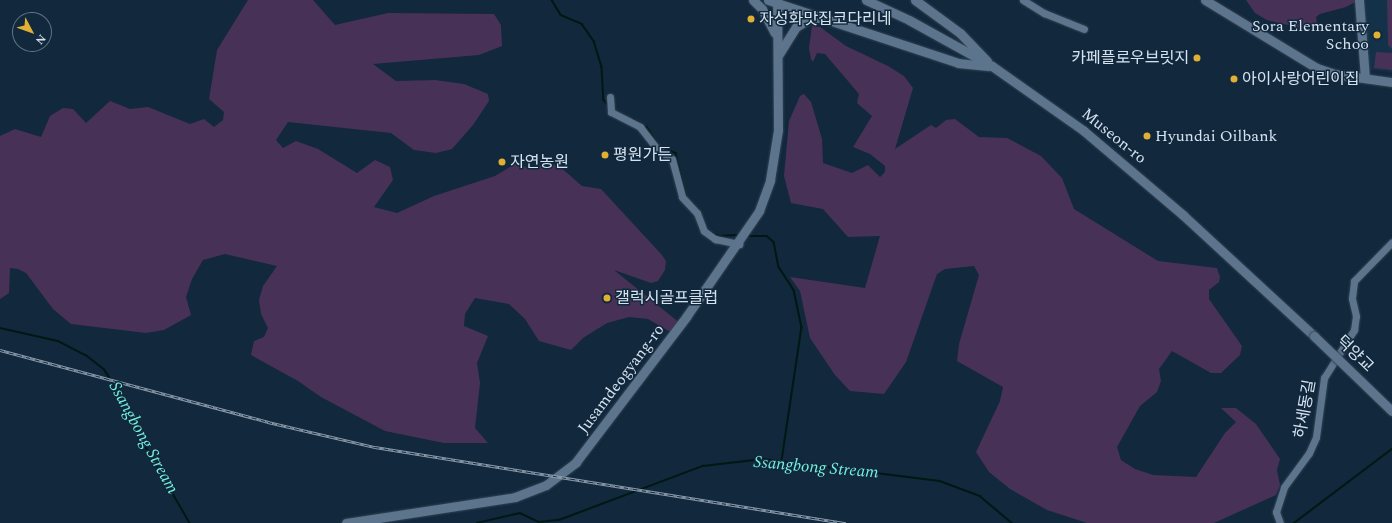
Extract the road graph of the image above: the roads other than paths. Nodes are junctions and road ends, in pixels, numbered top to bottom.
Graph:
1 (753, 0) edge
2 (866, 0) edge
3 (914, 0) edge
4 (1023, 0) edge
5 (1205, 0) edge
6 (1359, 0) edge
7 (774, 1) edge
8 (822, 18) junction
9 (1084, 29) dead end
10 (777, 38) junction
11 (779, 54) junction
12 (992, 66) junction
13 (1365, 78) junction
14 (1392, 82) edge
15 (610, 97) dead end
16 (1392, 242) edge
17 (740, 243) junction
18 (1314, 336) joint
19 (1392, 411) edge
20 (346, 523) edge
21 (1280, 523) edge

1 - 10 street
2 - 12 street, Museon-ro
3 - 12 street
4 - 9 street
5 - 13 street
6 - 13 street
7 - 8 street
7 - 10 street, Jusamdeogyang-ro
8 - 11 street
8 - 12 street
10 - 11 street, Jusamdeogyang-ro
11 - 17 street, Jusamdeogyang-ro
12 - 18 street, Museon-ro
13 - 14 street
15 - 17 street
16 - 21 street, 하세동길
17 - 20 street, Jusamdeogyang-ro
18 - 19 street, 덕양교, bridge

